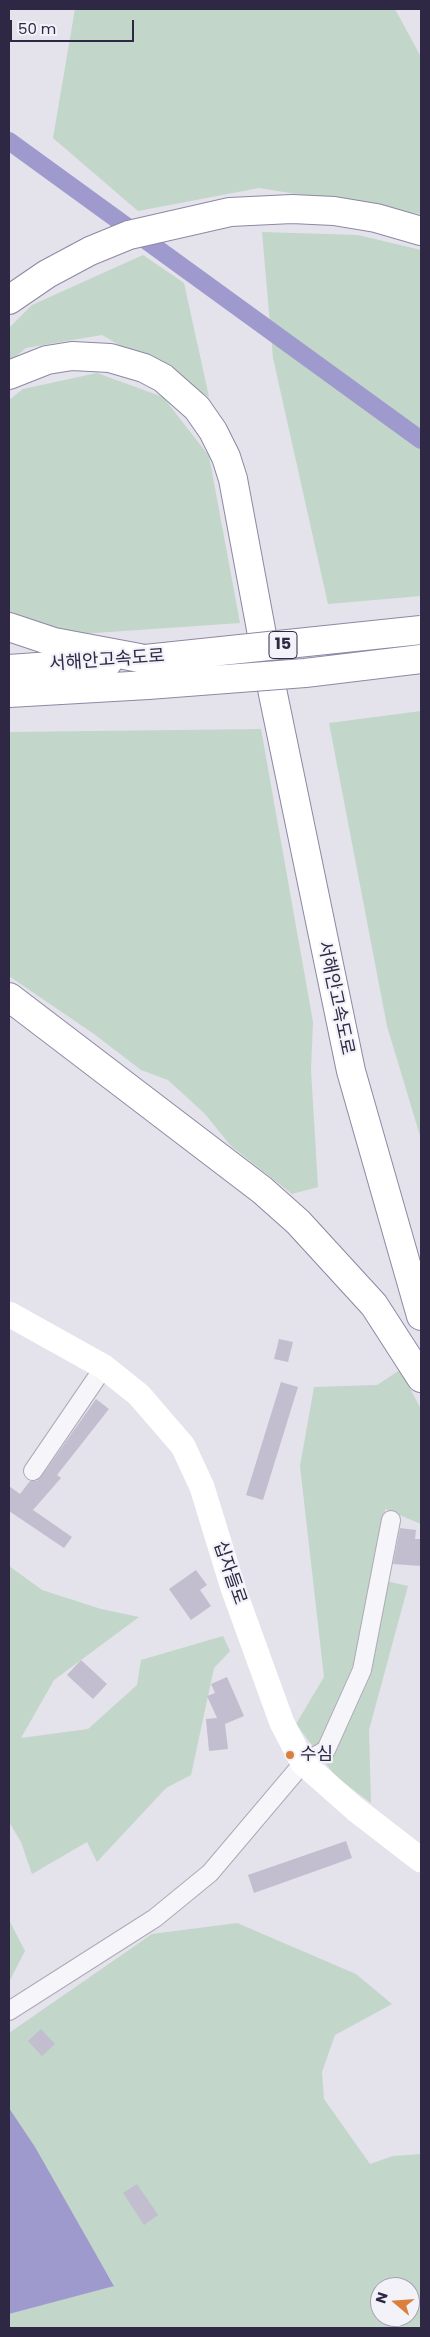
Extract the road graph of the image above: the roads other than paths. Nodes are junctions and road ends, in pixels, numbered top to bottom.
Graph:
1 (421, 231) edge
2 (9, 300) edge
3 (9, 375) edge
4 (9, 627) edge
5 (421, 630) edge
6 (421, 659) edge
7 (9, 669) edge
8 (146, 672) junction
9 (9, 693) edge
10 (9, 997) edge
11 (9, 1314) edge
12 (421, 1316) edge
13 (104, 1367) junction
14 (421, 1378) edge
15 (33, 1471) dead end
16 (391, 1520) dead end
17 (303, 1763) junction
18 (421, 1860) edge
19 (9, 2011) edge

1 - 2 highway
3 - 12 highway, 서해안고속도로
4 - 8 highway
5 - 8 highway, 서해안고속도로 / 15, bridge
6 - 8 highway, 서해안고속도로 / 15, bridge
7 - 8 highway, 서해안고속도로 / 15
8 - 9 highway, 서해안고속도로 / 15
10 - 14 highway
11 - 13 main road, 십자들로
13 - 15 street
13 - 17 main road, 십자들로
16 - 17 street
17 - 18 main road, 십자들로
17 - 19 street

